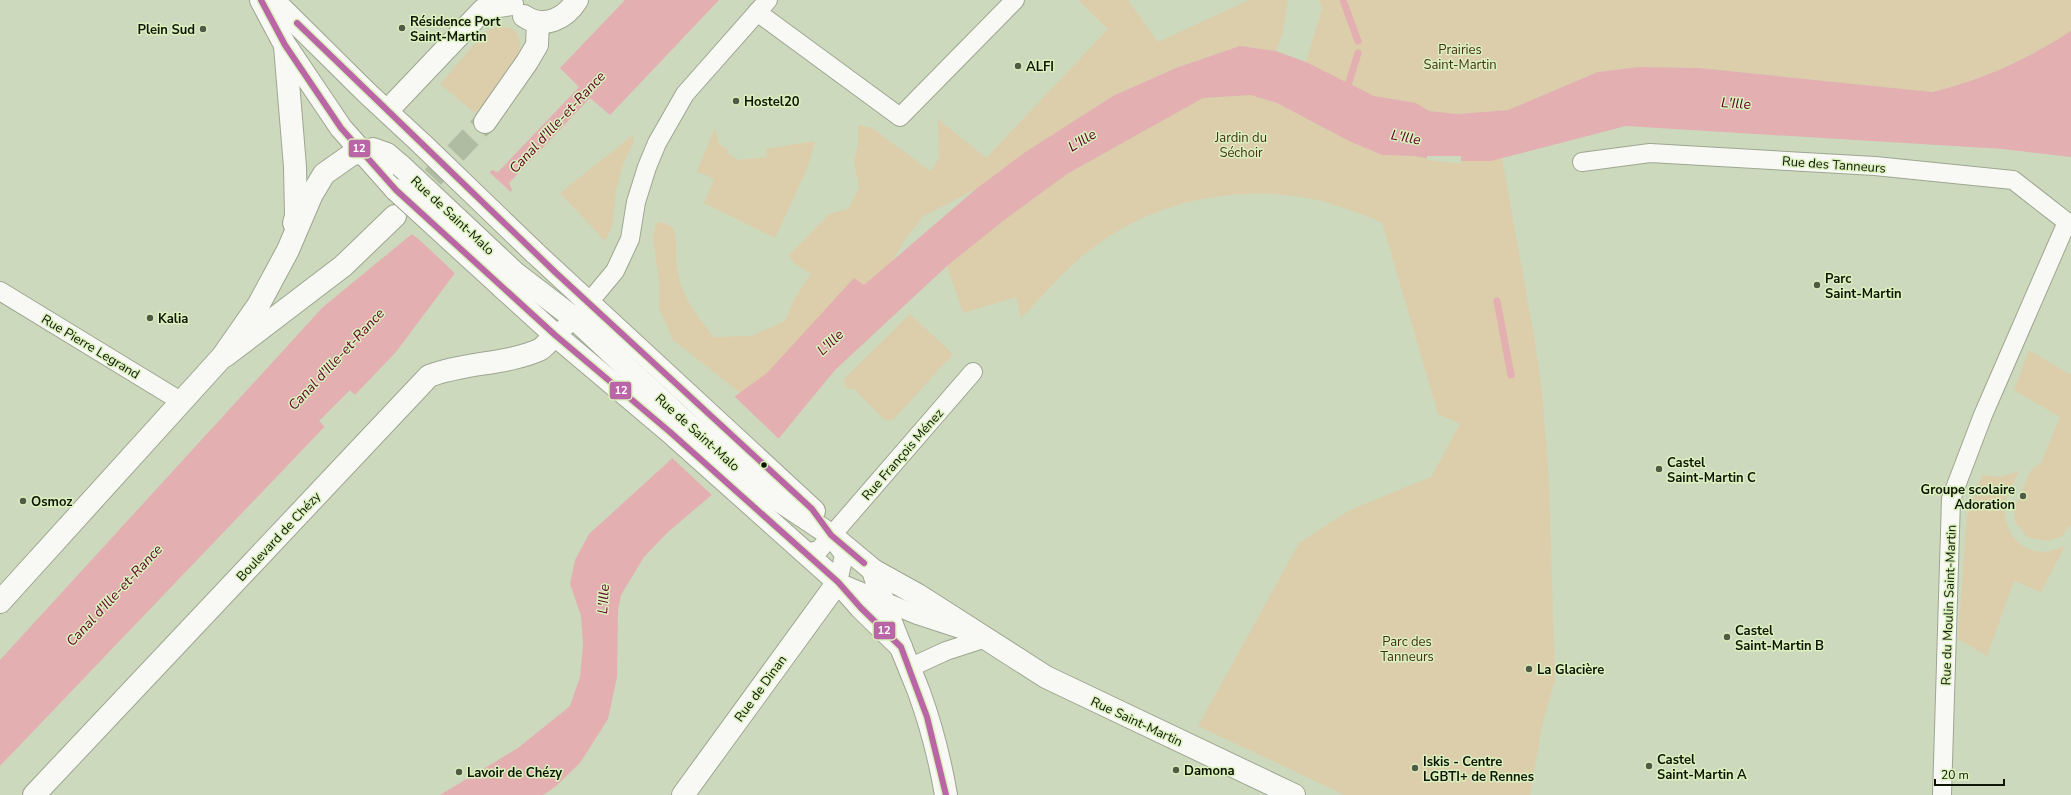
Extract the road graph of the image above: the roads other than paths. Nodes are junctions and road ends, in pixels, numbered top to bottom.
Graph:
1 (261, 0) edge
2 (273, 0) edge
3 (577, 0) edge
4 (1015, 0) edge
5 (512, 2) edge
6 (762, 6) edge
7 (538, 22) junction
8 (285, 45) junction
9 (387, 112) junction
10 (485, 122) tunnel mouth
11 (361, 151) junction
12 (1582, 162) dead end
13 (395, 216) tunnel mouth
14 (2069, 221) edge
15 (288, 250) junction
16 (555, 272) junction
17 (508, 279) junction
18 (0, 291) edge
19 (588, 302) junction
20 (567, 313) junction
21 (555, 335) junction
22 (222, 358) junction
23 (973, 372) dead end
24 (182, 402) junction
25 (676, 425) junction
26 (761, 488) junction
27 (831, 535) junction
28 (805, 553) junction
29 (873, 570) junction
30 (838, 582) junction
31 (882, 600) junction
32 (0, 602) edge
33 (986, 638) junction
34 (901, 647) junction
35 (909, 668) junction
36 (34, 795) edge
37 (683, 795) edge
38 (946, 795) edge
39 (1294, 795) edge
40 (1942, 795) edge

1 - 8 main road, Rue de Saint-Malo
2 - 9 main road, Rue de Saint-Malo
3 - 7 main road
4 - 6 street
5 - 7 main road
5 - 9 main road
6 - 19 street
7 - 10 main road
8 - 11 main road, Rue de Saint-Malo
8 - 15 main road
9 - 16 main road, Rue de Saint-Malo, bridge
11 - 15 main road
11 - 17 main road, Rue de Saint-Malo, bridge
11 - 17 main road, Rue de Saint-Malo, bridge
12 - 14 street, Rue des Tanneurs
13 - 22 main road
14 - 40 street, Rue du Moulin Saint-Martin
15 - 22 main road
16 - 19 main road, Rue de Saint-Malo
16 - 20 main road
17 - 20 main road, Rue de Saint-Malo
17 - 21 main road, Rue de Saint-Malo
18 - 24 street, Rue Pierre Legrand
19 - 20 street
19 - 26 main road, Rue de Saint-Malo
20 - 21 main road
20 - 25 main road, Rue de Saint-Malo
21 - 25 main road, Rue de Saint-Malo
21 - 36 main road, Boulevard de Chézy
22 - 24 main road
23 - 27 street, Rue François Ménez
24 - 32 main road
25 - 26 main road, Rue de Saint-Malo
26 - 27 main road, Rue de Saint-Malo
26 - 28 main road, Rue de Saint-Malo
27 - 28 street, Rue François Ménez
27 - 29 main road, Rue de Saint-Malo
27 - 30 street
28 - 30 main road, Rue de Saint-Malo
29 - 31 main road, Rue de Saint-Malo
29 - 33 main road, Rue Saint-Martin
30 - 31 street, Rue Saint-Martin
30 - 34 main road, Rue de Saint-Malo
30 - 37 main road, Rue de Dinan
31 - 33 street, Rue Saint-Martin
31 - 34 main road, Rue de Saint-Malo
33 - 35 street
33 - 39 main road, Rue Saint-Martin
34 - 35 main road, Rue de Saint-Malo
35 - 38 main road, Rue de Saint-Malo

